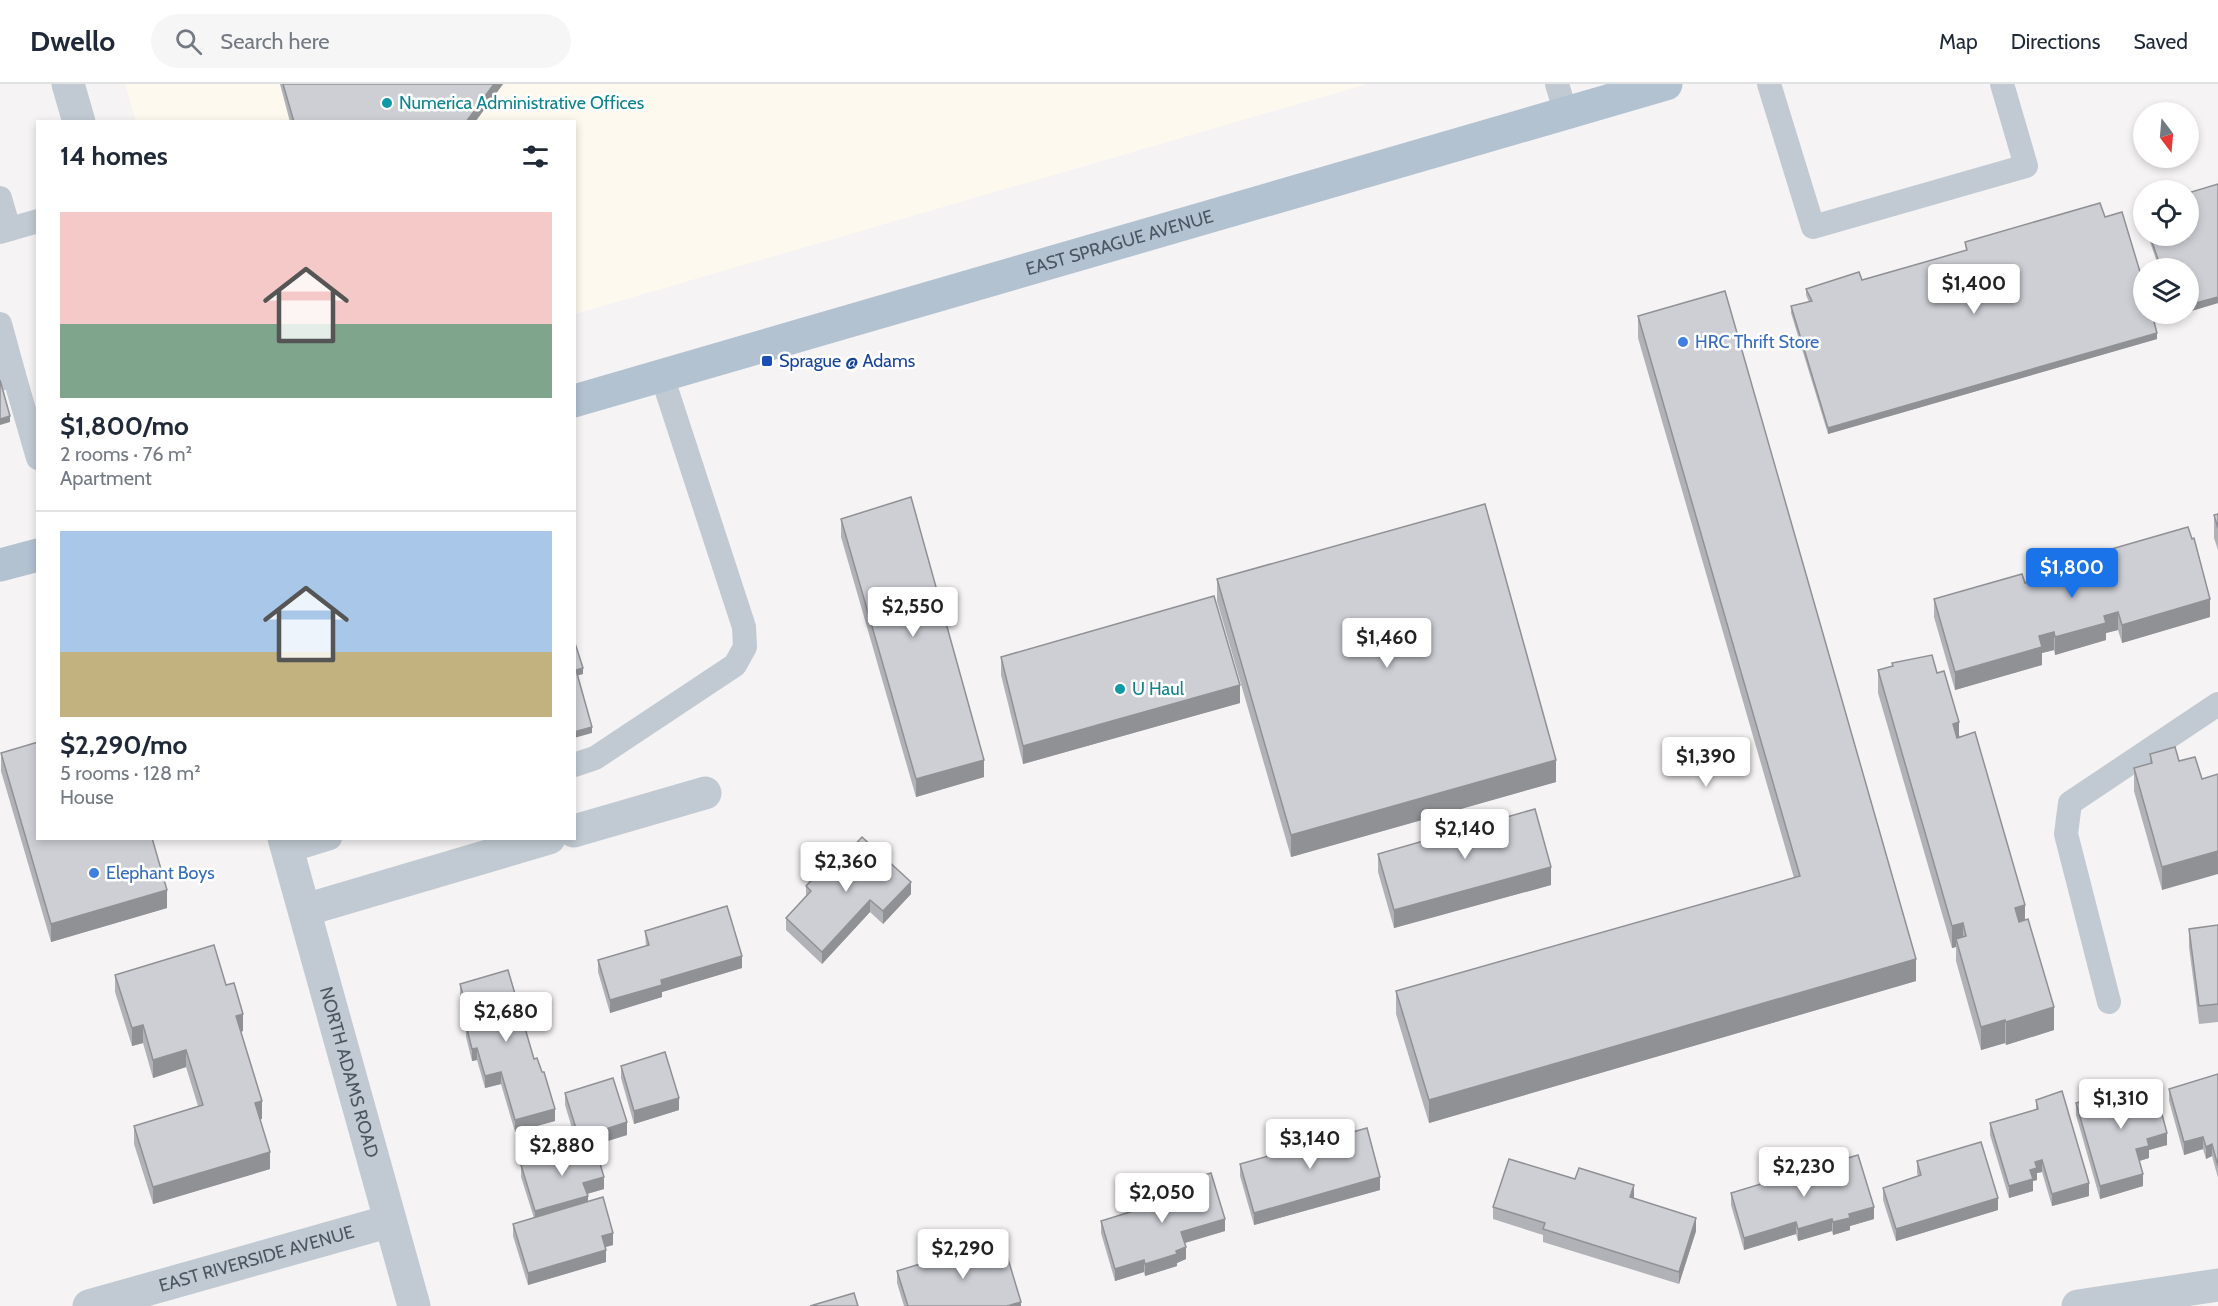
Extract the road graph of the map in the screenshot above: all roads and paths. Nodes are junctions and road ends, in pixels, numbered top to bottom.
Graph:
1 (68, 84) edge
2 (1666, 84) edge
3 (1769, 84) edge
4 (2002, 84) edge
5 (1561, 99) edge
6 (78, 120) edge
7 (0, 199) edge
8 (36, 222) edge
9 (5, 230) edge
10 (0, 324) edge
11 (662, 376) junction
12 (7, 377) edge
13 (576, 400) edge
14 (36, 453) edge
15 (36, 556) edge
16 (0, 565) edge
17 (2218, 704) edge
18 (576, 764) edge
19 (705, 793) dead end
20 (576, 830) edge
21 (317, 840) edge
22 (542, 840) edge
23 (286, 845) edge
24 (305, 910) junction
25 (2109, 1002) dead end
26 (390, 1221) junction
27 (2218, 1285) edge
28 (89, 1306) edge
29 (414, 1306) edge
30 (2078, 1306) edge

1 - 6 street
2 - 5 main road, EAST SPRAGUE AVENUE
3 - 4 lane
5 - 11 main road, EAST SPRAGUE AVENUE
7 - 9 lane
8 - 9 lane
10 - 12 lane
11 - 13 main road, EAST SPRAGUE AVENUE
11 - 18 lane
12 - 14 lane
15 - 16 main road
17 - 25 lane
19 - 20 street
21 - 23 lane
22 - 24 street
23 - 24 street, NORTH ADAMS ROAD
24 - 26 street, NORTH ADAMS ROAD
26 - 28 street, EAST RIVERSIDE AVENUE
26 - 29 street, NORTH ADAMS ROAD
27 - 30 street

